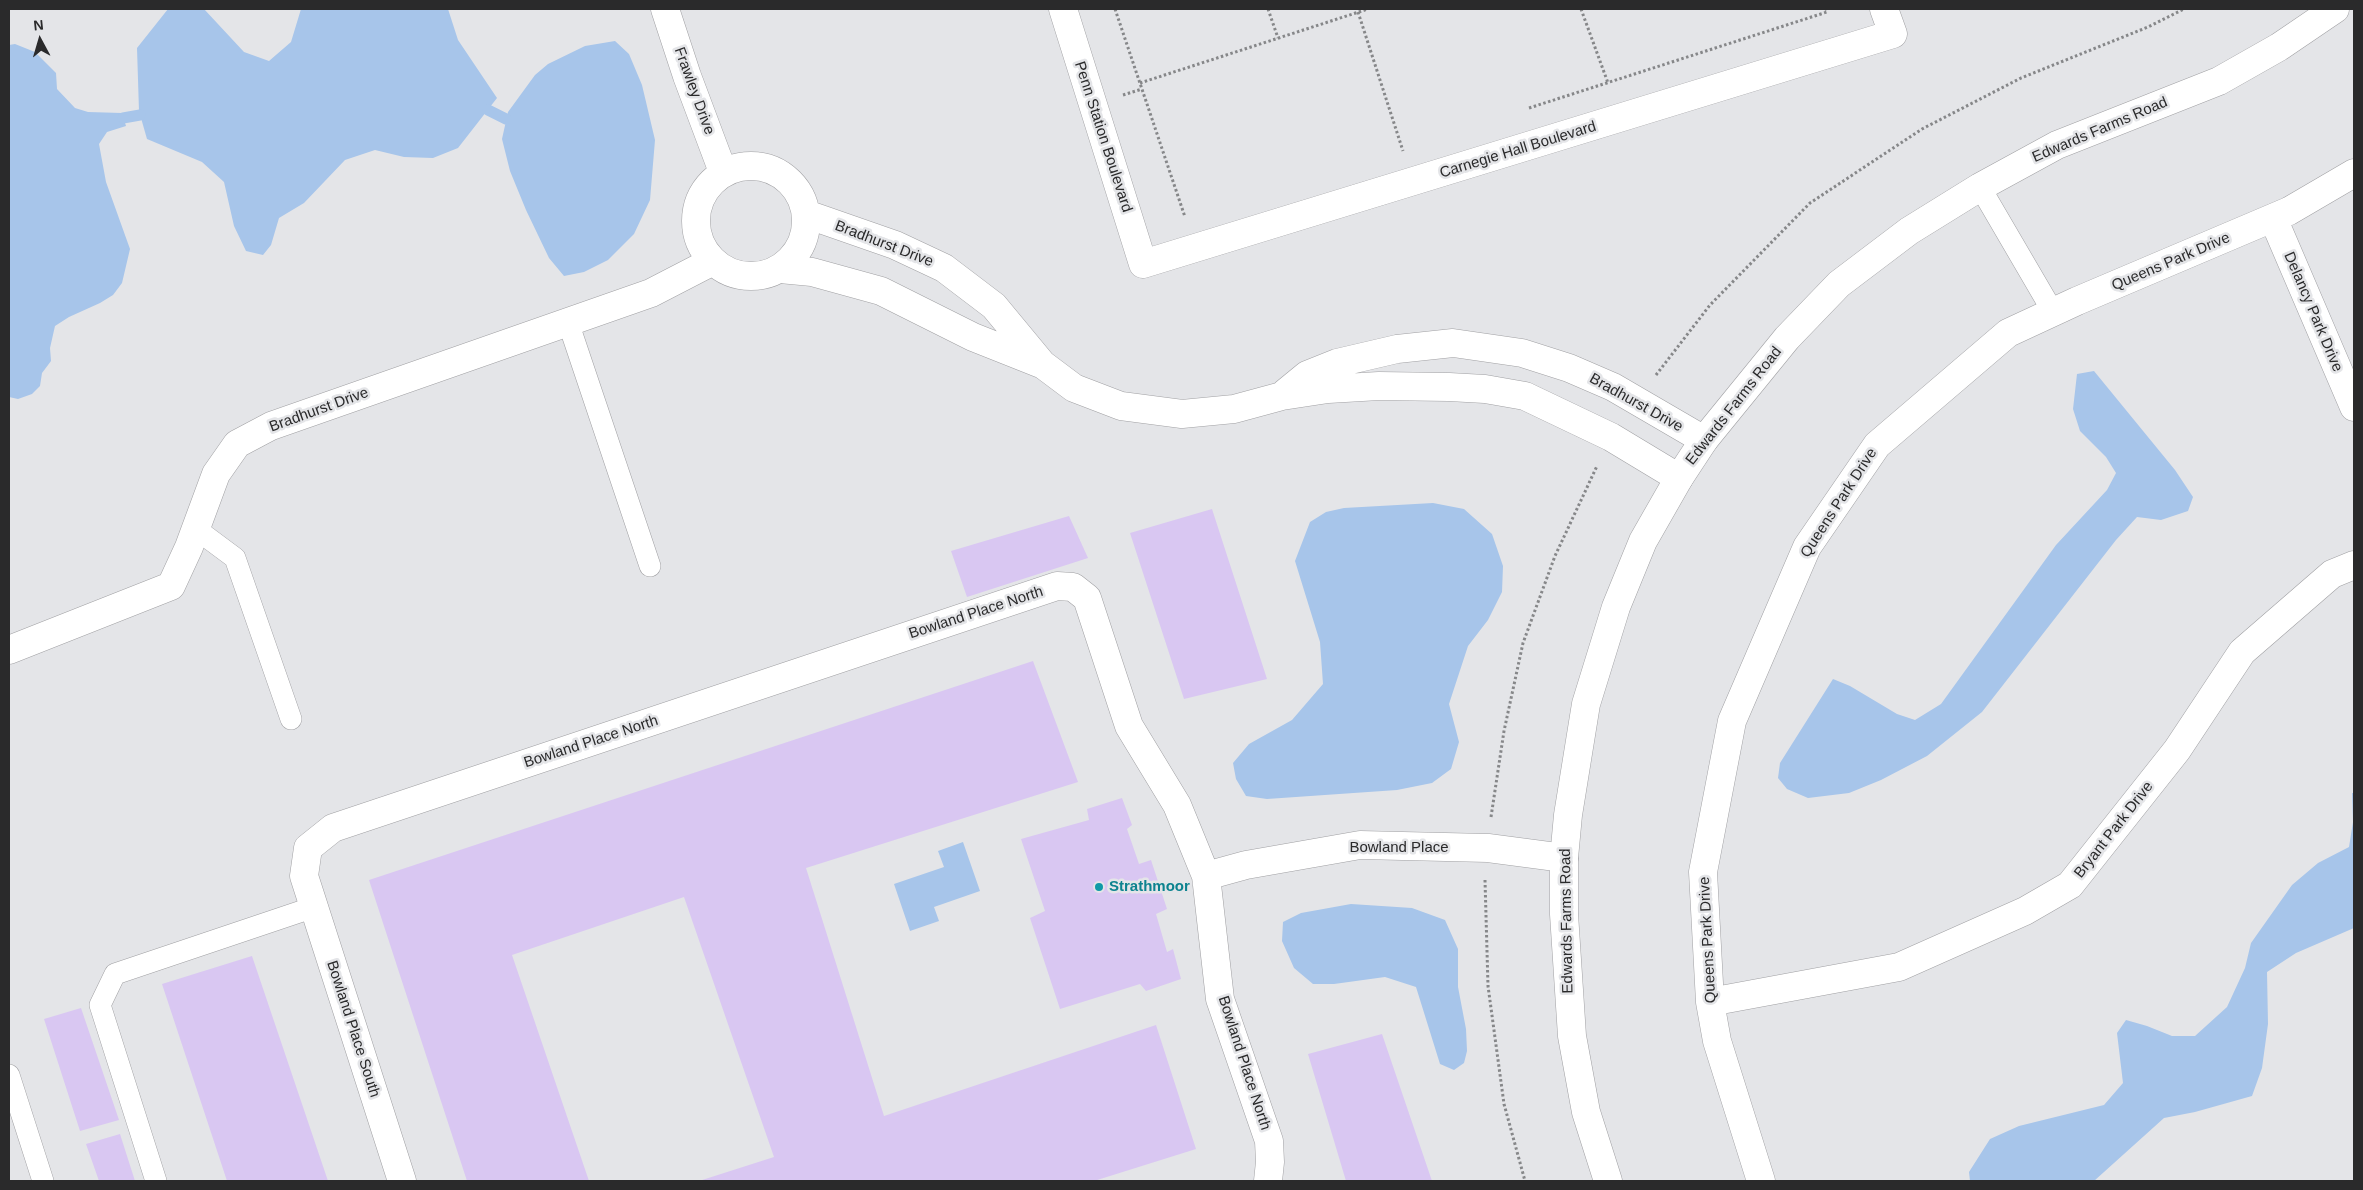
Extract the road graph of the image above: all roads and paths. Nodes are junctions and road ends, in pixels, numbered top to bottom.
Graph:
1 (666, 9) edge
2 (1063, 9) edge
3 (1115, 9) edge
4 (1268, 9) edge
5 (1368, 9) edge
6 (1581, 9) edge
7 (1826, 9) edge
8 (1884, 9) edge
9 (2335, 9) edge
10 (1358, 12) junction
11 (1278, 38) junction
12 (1140, 83) junction
13 (1608, 83) junction
14 (1524, 110) dead end
15 (1620, 119) junction
16 (1412, 146) dead end
17 (1402, 149) junction
18 (1393, 152) dead end
19 (723, 172) junction
20 (2354, 173) edge
21 (1413, 182) junction
22 (1980, 187) junction
23 (806, 214) junction
24 (2273, 218) junction
25 (1186, 220) dead end
26 (711, 262) junction
27 (1143, 264) joint
28 (780, 269) junction
29 (2053, 312) junction
30 (568, 322) junction
31 (1042, 364) junction
32 (1282, 396) junction
33 (2354, 407) edge
34 (1704, 440) junction
35 (1679, 478) junction
36 (196, 529) junction
37 (2354, 565) edge
38 (650, 566) dead end
39 (9, 650) edge
40 (291, 719) dead end
41 (1564, 858) junction
42 (304, 876) joint
43 (1206, 876) junction
44 (314, 907) junction
45 (1710, 1002) junction
46 (9, 1075) edge
47 (43, 1181) edge
48 (156, 1181) edge
49 (402, 1181) edge
50 (1268, 1181) edge
51 (1608, 1181) edge
52 (1761, 1181) edge

1 - 19 street, Frawley Drive
2 - 27 street, Penn Station Boulevard
3 - 12 path
4 - 11 path
5 - 10 path
6 - 13 path
7 - 13 path
8 - 15 street, Carnegie Hall Boulevard
9 - 22 street, Edwards Farms Road
10 - 11 path
10 - 17 path
11 - 12 path
12 - 25 path
13 - 14 path
13 - 15 path
15 - 21 street, Carnegie Hall Boulevard
16 - 17 path
17 - 18 path
17 - 21 path
19 - 23 street
19 - 26 street
20 - 24 street, Queens Park Drive
21 - 27 street, Carnegie Hall Boulevard
22 - 29 lane
22 - 34 street, Edwards Farms Road
23 - 28 street
23 - 31 street, Bradhurst Drive
24 - 29 street, Queens Park Drive
24 - 33 street, Delancy Park Drive
26 - 28 street
26 - 30 street, Bradhurst Drive
28 - 31 street, Bradhurst Drive
29 - 45 street, Queens Park Drive
30 - 36 street, Bradhurst Drive
30 - 38 lane
31 - 32 street, Bradhurst Drive
32 - 34 street, Bradhurst Drive
32 - 35 street, Bradhurst Drive
34 - 35 street, Edwards Farms Road
35 - 41 street, Edwards Farms Road
36 - 39 street, Bradhurst Drive
36 - 40 lane
37 - 45 street, Bryant Park Drive
41 - 43 street, Bowland Place
41 - 51 street, Edwards Farms Road
42 - 43 street, Bowland Place North
42 - 44 street, Bowland Place South
43 - 50 street, Bowland Place North
44 - 48 lane
44 - 49 street, Bowland Place South
45 - 52 street, Queens Park Drive
46 - 47 lane

